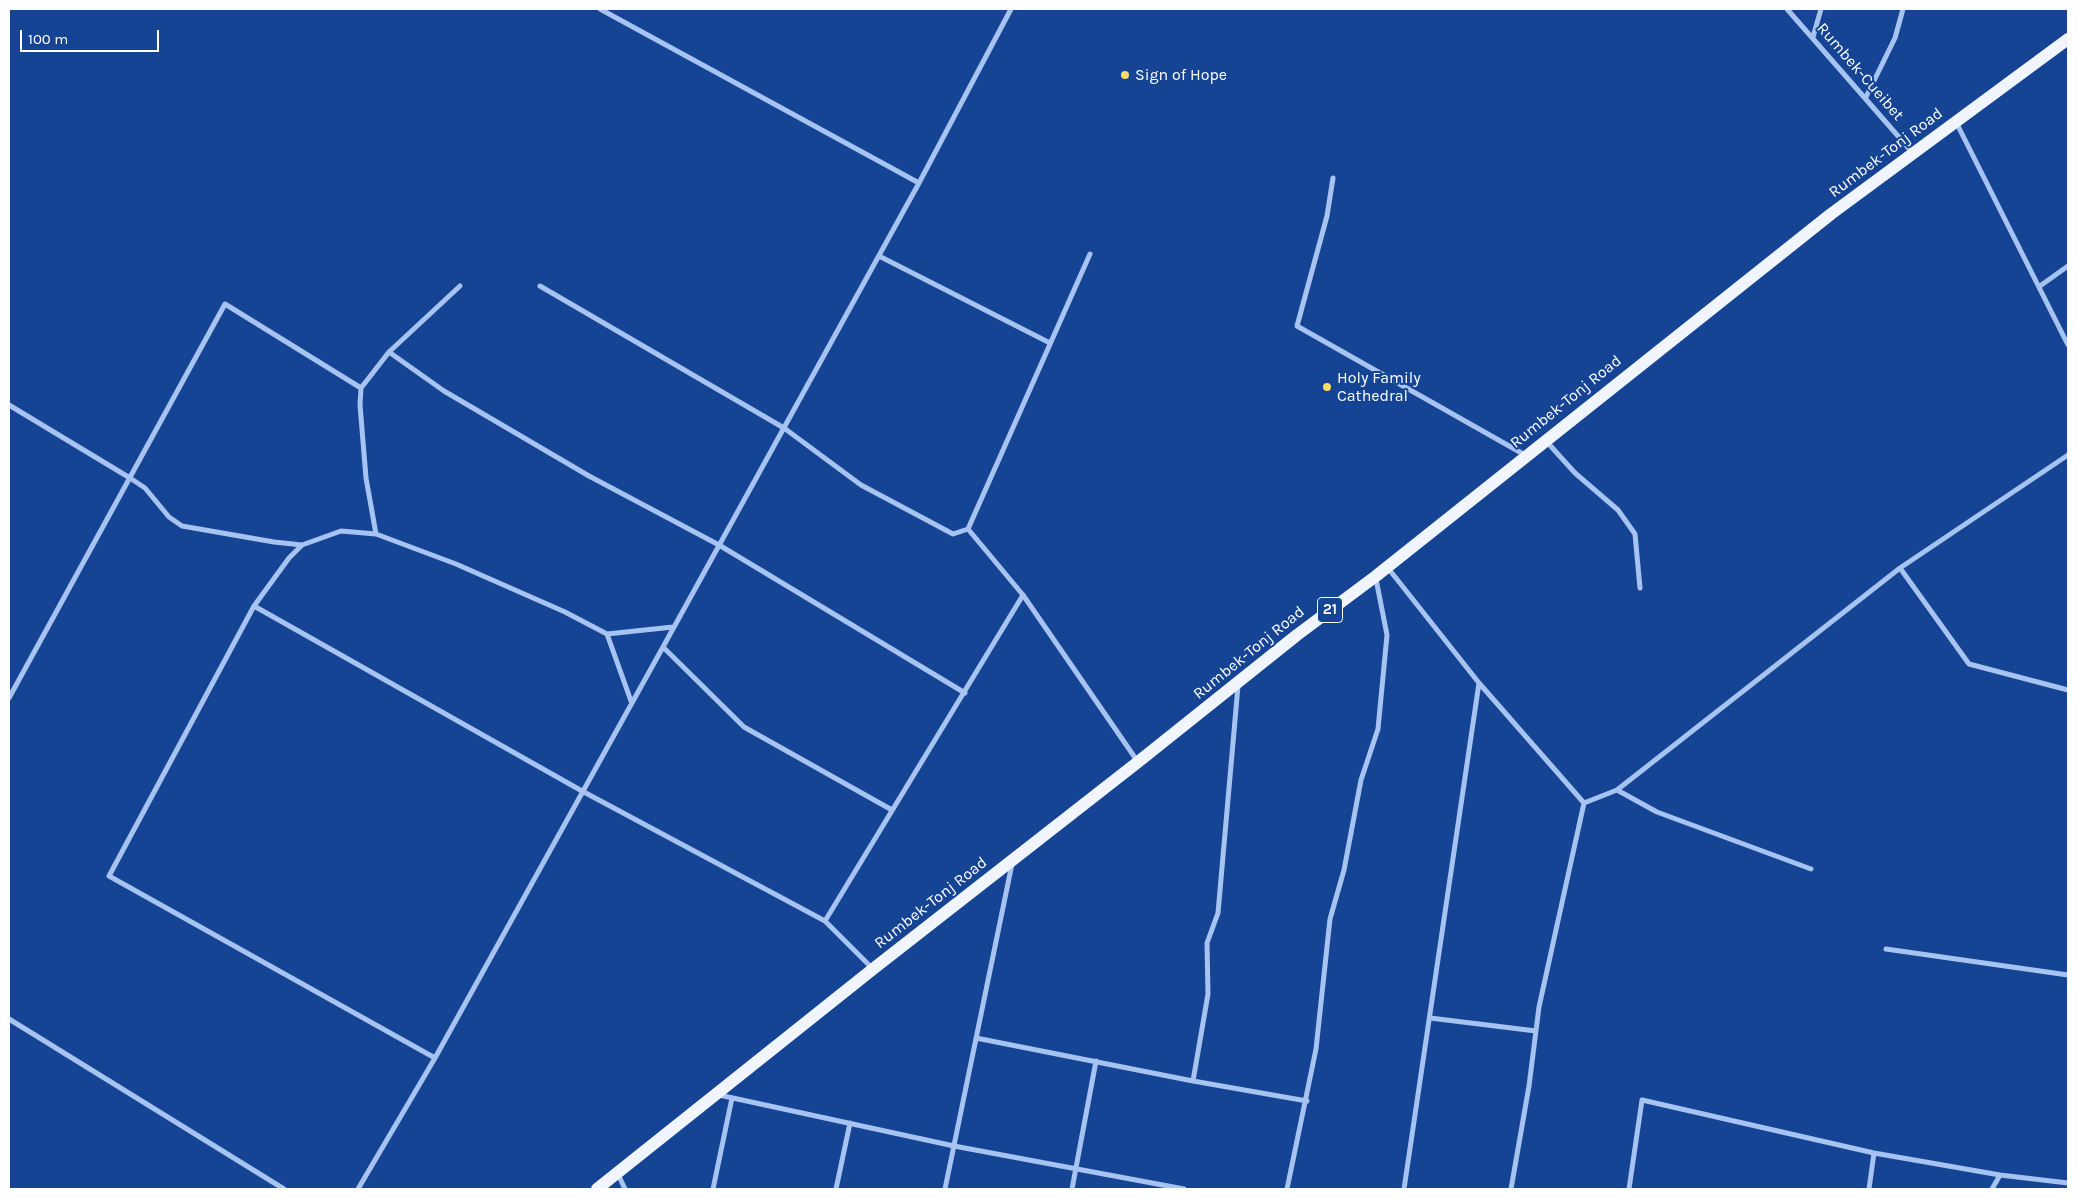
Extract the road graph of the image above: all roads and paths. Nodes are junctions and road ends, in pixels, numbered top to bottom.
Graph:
1 (600, 9) edge
2 (1011, 9) edge
3 (1787, 9) edge
4 (1821, 9) edge
5 (1903, 9) edge
6 (1813, 37) junction
7 (2068, 39) edge
8 (1866, 97) junction
9 (1956, 121) junction
10 (1912, 152) junction
11 (1333, 178) dead end
12 (919, 183) junction
13 (1090, 254) dead end
14 (878, 256) junction
15 (2068, 266) edge
16 (460, 286) dead end
17 (540, 286) dead end
18 (2040, 286) junction
19 (1050, 343) junction
20 (2068, 345) edge
21 (389, 352) junction
22 (362, 388) junction
23 (9, 405) edge
24 (784, 428) junction
25 (1545, 440) junction
26 (2068, 454) edge
27 (1526, 455) junction
28 (130, 478) junction
29 (968, 529) junction
30 (376, 534) junction
31 (719, 544) junction
32 (302, 545) junction
33 (1386, 565) junction
34 (1900, 568) junction
35 (1376, 576) junction
36 (1640, 588) dead end
37 (1023, 595) junction
38 (254, 606) junction
39 (673, 627) junction
40 (607, 634) junction
41 (663, 647) junction
42 (1479, 682) junction
43 (1238, 683) junction
44 (2068, 690) edge
45 (965, 693) junction
46 (9, 698) edge
47 (632, 701) junction
48 (1138, 762) junction
49 (1618, 790) junction
50 (582, 791) junction
51 (1584, 803) junction
52 (892, 810) junction
53 (1012, 861) junction
54 (1811, 869) dead end
55 (824, 921) junction
56 (1886, 949) dead end
57 (873, 968) junction
58 (2068, 975) edge
59 (1430, 1018) junction
60 (9, 1019) edge
61 (1536, 1031) junction
62 (976, 1038) junction
63 (435, 1058) junction
64 (1096, 1062) junction
65 (1193, 1081) junction
66 (717, 1095) junction
67 (732, 1098) junction
68 (1307, 1101) junction
69 (850, 1123) junction
70 (954, 1146) junction
71 (1874, 1153) junction
72 (1076, 1169) junction
73 (618, 1173) junction
74 (2000, 1175) junction
75 (2068, 1183) edge
76 (284, 1189) edge
77 (358, 1189) edge
78 (597, 1189) edge
79 (625, 1189) edge
80 (713, 1189) edge
81 (836, 1189) edge
82 (945, 1189) edge
83 (1072, 1189) edge
84 (1184, 1189) edge
85 (1288, 1189) edge
86 (1404, 1189) edge
87 (1511, 1189) edge
88 (1629, 1189) edge
89 (1870, 1189) edge
90 (1992, 1189) edge

1 - 12 street
2 - 12 street
3 - 6 street, Rumbek-Cueibet
4 - 6 street
5 - 8 street
6 - 8 street, Rumbek-Cueibet
7 - 9 main road, Rumbek-Tonj Road / 21
8 - 10 street, Rumbek-Cueibet
9 - 10 main road, Rumbek-Tonj Road / 21
9 - 18 street
10 - 25 main road, Rumbek-Tonj Road / 21
11 - 27 street
12 - 14 street
13 - 19 street
14 - 19 street
14 - 24 street
15 - 18 street
16 - 21 street
17 - 24 street
18 - 20 street
19 - 29 street
21 - 22 street
21 - 31 street
22 - 28 street
22 - 30 street
23 - 28 street
24 - 29 street
24 - 31 street
25 - 27 main road, Rumbek-Tonj Road / 21
25 - 36 street
26 - 34 street
27 - 33 main road, Rumbek-Tonj Road / 21
28 - 32 street
28 - 46 street
29 - 37 street
30 - 32 street
30 - 40 street
31 - 39 street
31 - 45 street
32 - 38 street
33 - 35 main road, Rumbek-Tonj Road / 21
33 - 42 street
34 - 44 street
34 - 49 street
35 - 43 main road, Rumbek-Tonj Road / 21
35 - 68 street
37 - 45 street
37 - 48 street
38 - 50 street
38 - 63 street
39 - 40 street
39 - 41 street
40 - 47 street
41 - 47 street
41 - 52 street
42 - 51 street
42 - 59 street
43 - 48 main road, Rumbek-Tonj Road / 21
43 - 65 street
45 - 52 street
47 - 50 street
48 - 53 main road, Rumbek-Tonj Road / 21
49 - 51 street
49 - 54 street
50 - 55 street
50 - 63 street
51 - 61 street
52 - 55 street
53 - 57 main road, Rumbek-Tonj Road / 21
53 - 62 street
55 - 57 street
56 - 58 street
57 - 66 main road, Rumbek-Tonj Road / 21
59 - 61 street
59 - 86 street
60 - 76 street
61 - 87 street
62 - 64 street
62 - 70 street
63 - 77 street
64 - 65 street
64 - 72 street
65 - 68 street
66 - 67 street
66 - 73 main road, Rumbek-Tonj Road / 21
67 - 69 street
67 - 80 street
68 - 85 street
69 - 70 street
69 - 81 street
70 - 72 street
70 - 82 street
71 - 74 street
71 - 88 street
71 - 89 street
72 - 83 street
72 - 84 street
73 - 78 main road, Rumbek-Tonj Road / 21
73 - 79 street
74 - 75 street
74 - 90 street

